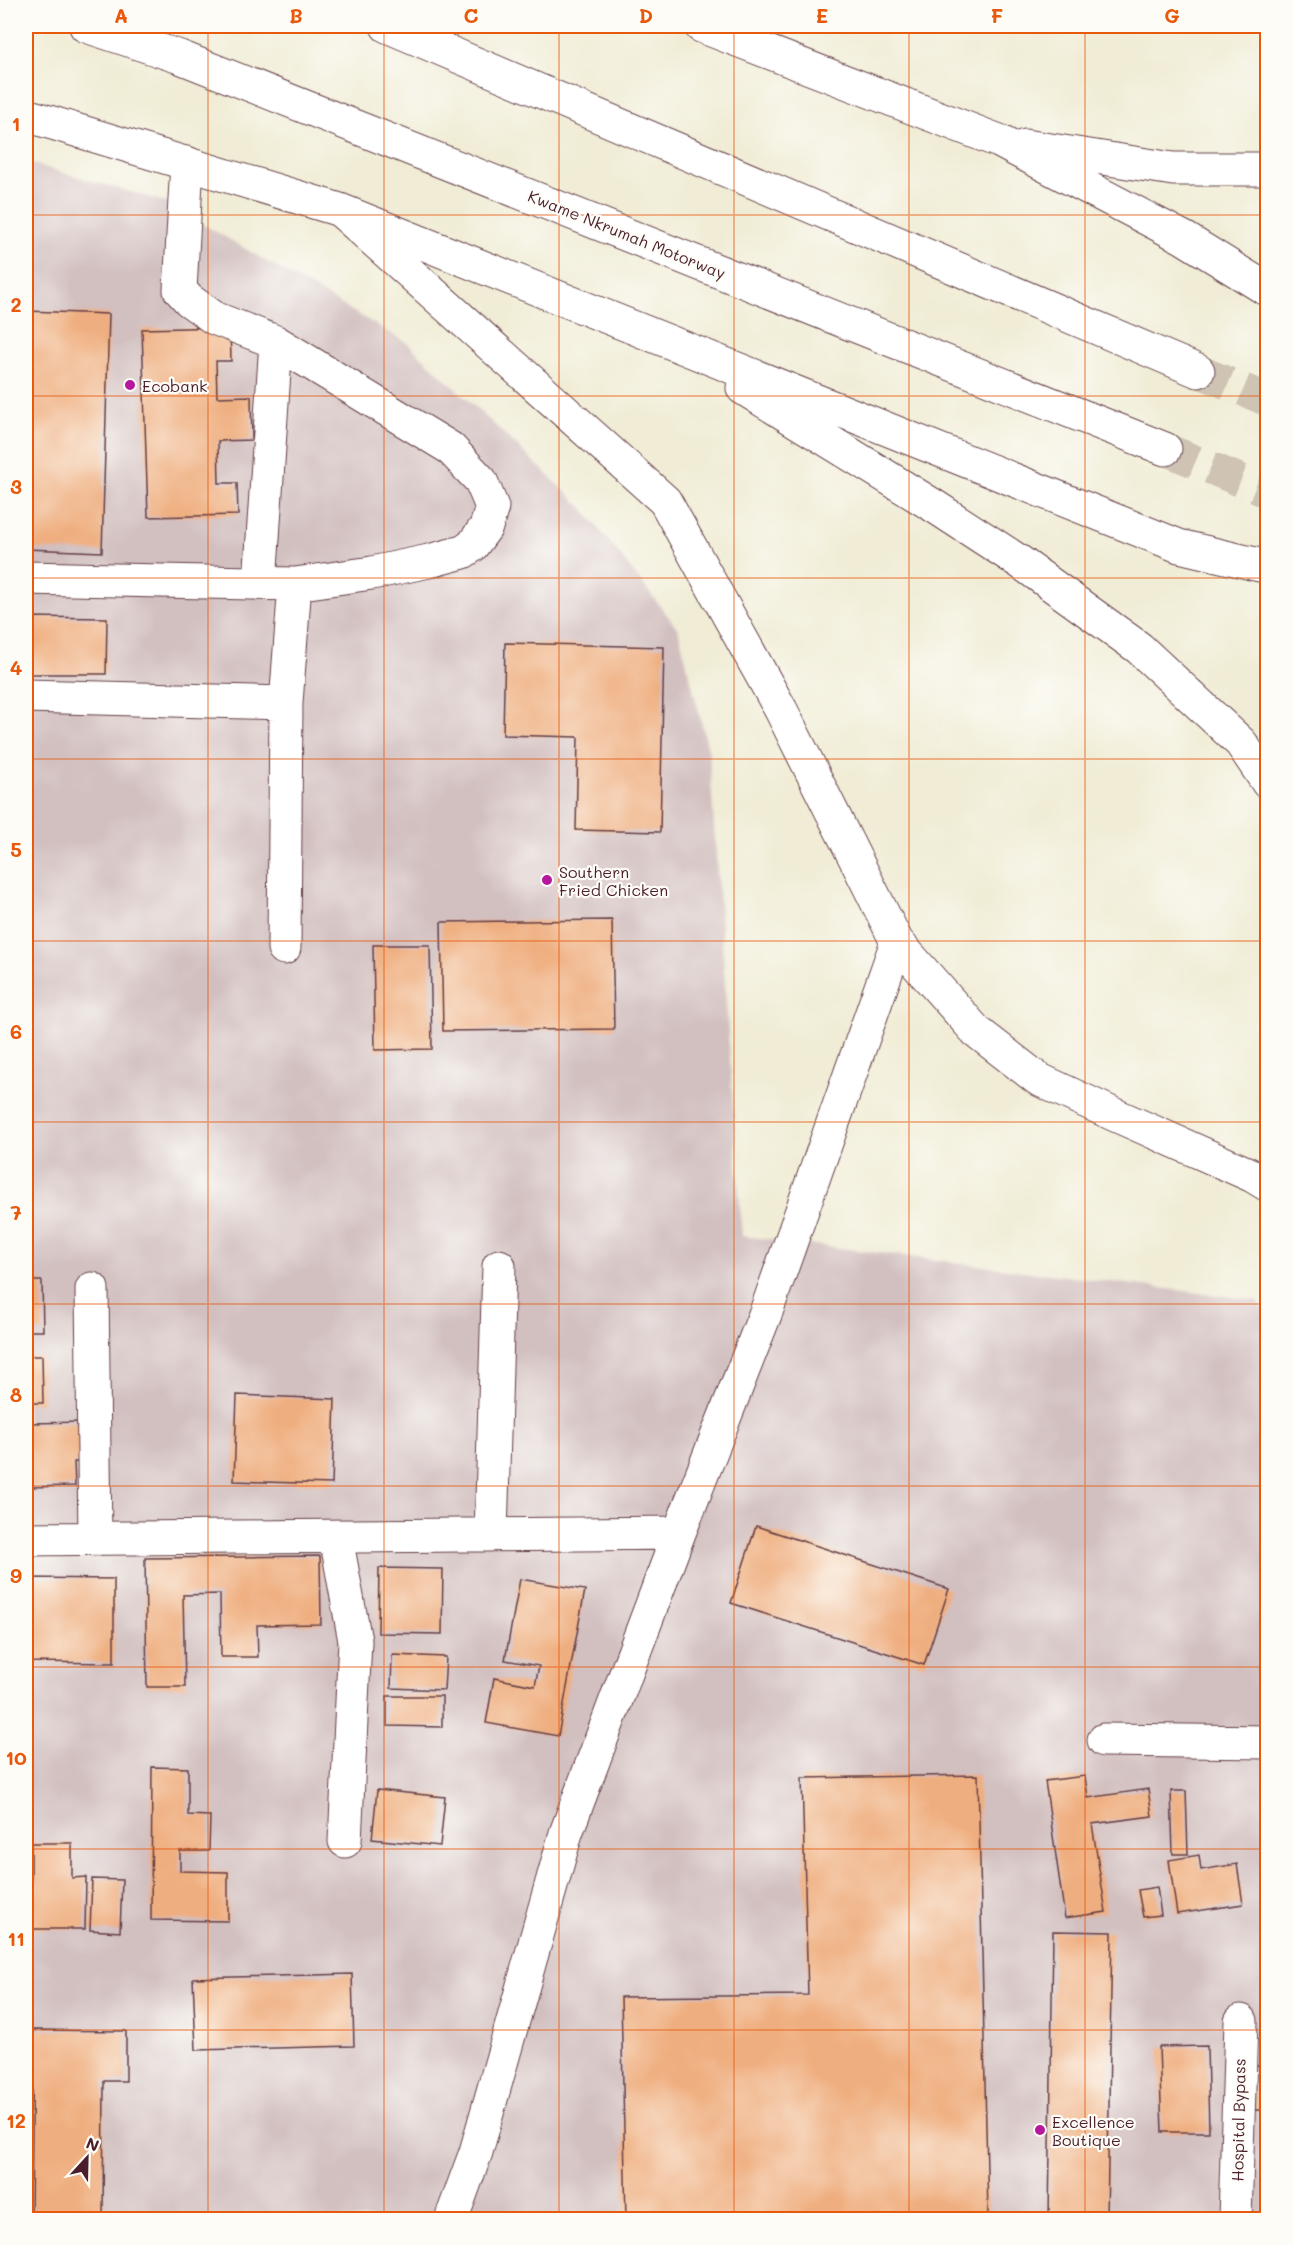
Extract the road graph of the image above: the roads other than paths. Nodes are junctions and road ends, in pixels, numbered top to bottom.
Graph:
1 (86, 26) edge
2 (387, 26) edge
3 (700, 26) edge
4 (26, 115) edge
5 (999, 141) junction
6 (186, 163) junction
7 (1268, 169) edge
8 (340, 210) junction
9 (1268, 290) edge
10 (662, 338) junction
11 (276, 342) junction
12 (1198, 371) tunnel mouth
13 (1165, 448) tunnel mouth
14 (1268, 567) edge
15 (26, 578) edge
16 (260, 583) junction
17 (295, 584) junction
18 (26, 696) edge
19 (286, 704) junction
20 (1268, 783) edge
21 (897, 942) junction
22 (284, 948) dead end
23 (1268, 1185) edge
24 (499, 1266) dead end
25 (92, 1288) dead end
26 (679, 1533) junction
27 (491, 1535) junction
28 (336, 1537) junction
29 (26, 1539) edge
30 (95, 1539) junction
31 (1104, 1740) dead end
32 (1268, 1742) edge
33 (345, 1841) dead end
34 (1241, 2021) dead end
35 (451, 2220) edge
36 (1236, 2220) edge

1 - 13 main road, Kwame Nkrumah Motorway
2 - 12 main road
3 - 5 main road
4 - 6 main road
5 - 7 main road
5 - 9 main road
6 - 8 main road
6 - 11 main road
8 - 10 main road
8 - 21 main road
10 - 14 main road
10 - 20 main road
11 - 16 main road
11 - 17 main road
15 - 16 main road
16 - 17 main road
17 - 19 main road
18 - 19 main road
19 - 22 main road
21 - 23 main road
21 - 26 main road
24 - 27 main road
25 - 30 main road
26 - 27 main road
26 - 35 main road
27 - 28 main road
28 - 30 main road
28 - 33 main road
29 - 30 main road
31 - 32 main road
34 - 36 main road, Hospital Bypass

